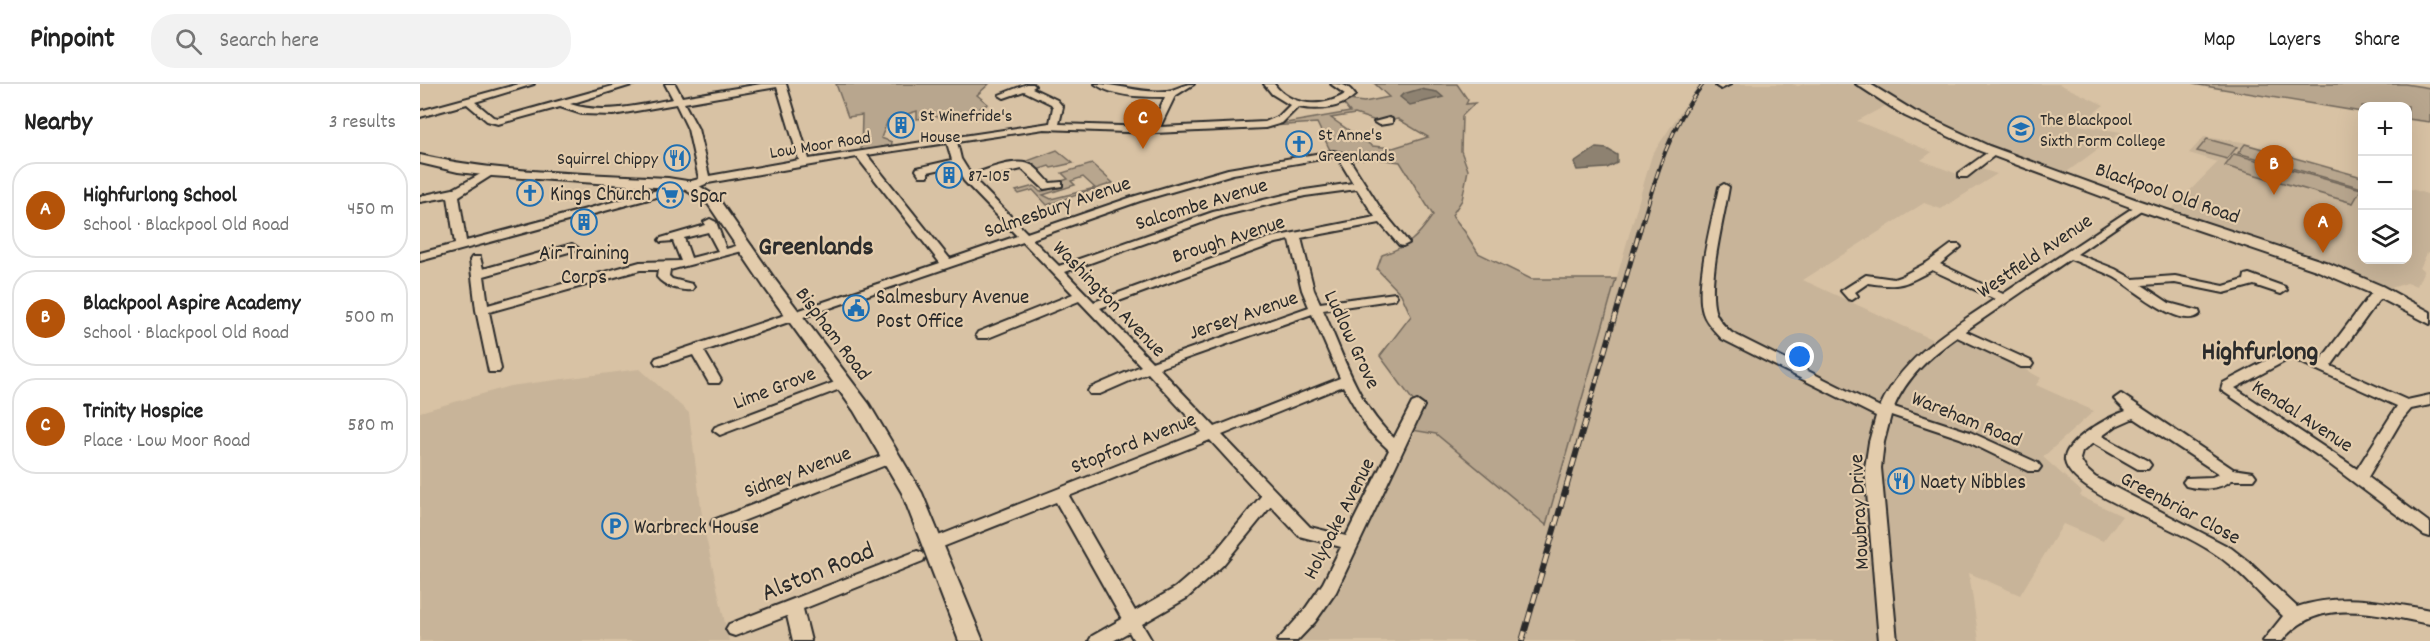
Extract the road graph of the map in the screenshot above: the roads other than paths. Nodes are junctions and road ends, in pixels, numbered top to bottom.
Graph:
1 (530, 84) edge
2 (630, 84) edge
3 (670, 84) edge
4 (779, 84) edge
5 (1035, 84) edge
6 (1100, 84) edge
7 (1189, 84) edge
8 (1269, 84) edge
9 (1336, 84) edge
10 (1862, 84) edge
11 (1024, 88) junction
12 (1171, 94) junction
13 (1004, 95) dead end
14 (469, 101) junction
15 (680, 101) junction
16 (561, 104) junction
17 (1295, 105) junction
18 (420, 114) edge
19 (1054, 125) junction
20 (1154, 130) junction
21 (951, 140) junction
22 (860, 153) junction
23 (1991, 153) junction
24 (420, 159) edge
25 (958, 162) junction
26 (805, 163) junction
27 (492, 172) junction
28 (924, 174) dead end
29 (1963, 175) dead end
30 (968, 179) junction
31 (694, 184) junction
32 (1359, 185) junction
33 (1049, 187) dead end
34 (1724, 187) dead end
35 (456, 192) junction
36 (420, 199) edge
37 (2140, 207) junction
38 (1381, 219) junction
39 (677, 236) junction
40 (1295, 236) junction
41 (1024, 238) junction
42 (664, 240) dead end
43 (1403, 243) dead end
44 (461, 246) junction
45 (746, 247) junction
46 (1955, 247) dead end
47 (572, 248) dead end
48 (722, 248) dead end
49 (2068, 254) junction
50 (420, 257) edge
51 (687, 262) junction
52 (947, 264) junction
53 (1932, 265) junction
54 (663, 266) junction
55 (1058, 271) junction
56 (678, 282) dead end
57 (2130, 283) junction
58 (2220, 290) junction
59 (2281, 290) dead end
60 (1845, 292) dead end
61 (2385, 293) junction
62 (1080, 296) junction
63 (1391, 296) dead end
64 (2004, 299) junction
65 (2230, 300) dead end
66 (1092, 307) junction
67 (1315, 308) junction
68 (482, 310) junction
69 (2186, 316) dead end
70 (794, 317) junction
71 (2430, 319) edge
72 (1953, 334) junction
73 (983, 335) dead end
74 (696, 349) junction
75 (2022, 359) dead end
76 (661, 361) dead end
77 (2323, 366) junction
78 (1150, 367) junction
79 (494, 369) dead end
80 (714, 380) dead end
81 (1347, 380) junction
82 (843, 383) junction
83 (1095, 391) dead end
84 (2121, 399) dead end
85 (2430, 400) edge
86 (2406, 405) junction
87 (1417, 406) dead end
88 (1885, 411) junction
89 (2136, 412) junction
90 (720, 430) dead end
91 (1212, 433) junction
92 (2091, 436) junction
93 (1397, 449) junction
94 (891, 457) junction
95 (2143, 465) dead end
96 (2033, 467) dead end
97 (2229, 474) junction
98 (2248, 476) dead end
99 (2360, 478) junction
100 (2191, 482) dead end
101 (1060, 494) junction
102 (1270, 496) junction
103 (719, 524) dead end
104 (2430, 531) edge
105 (934, 544) junction
106 (1352, 544) junction
107 (917, 557) dead end
108 (794, 606) junction
109 (2293, 615) junction
110 (2430, 617) edge
111 (1131, 622) junction
112 (735, 629) dead end
113 (802, 641) edge
114 (971, 641) edge
115 (1098, 641) edge
116 (1143, 641) edge
117 (1286, 641) edge
118 (1888, 641) edge
119 (2272, 641) edge

1 - 14 street
2 - 16 street
3 - 15 street
4 - 15 street
4 - 26 street
5 - 11 street
6 - 12 street
7 - 12 street
8 - 17 street
9 - 17 street
10 - 23 main road, Blackpool Old Road
11 - 13 street
11 - 19 street
12 - 20 street
14 - 16 street
14 - 18 street
15 - 16 street
15 - 31 street
17 - 20 street, Low Moor Road
19 - 20 street, Low Moor Road
19 - 21 street, Low Moor Road
21 - 22 street, Low Moor Road
21 - 25 street, Washington Avenue
22 - 26 street, Low Moor Road
22 - 52 street
23 - 29 street
23 - 37 main road, Blackpool Old Road
24 - 27 main road, Bispham Road
25 - 28 street
25 - 30 street, Washington Avenue
26 - 31 street, Low Moor Road
27 - 31 main road, Bispham Road
27 - 35 street
30 - 33 street
30 - 41 street, Washington Avenue
31 - 44 street, Low Moor Road
31 - 45 main road, Bispham Road
32 - 38 street
32 - 41 street, Salmesbury Avenue
32 - 55 street, Salcombe Avenue
34 - 88 street, Wareham Road
35 - 36 street
35 - 44 street
37 - 49 street, Westfield Avenue
37 - 61 main road, Blackpool Old Road
38 - 40 street, Brough Avenue
38 - 43 street
39 - 42 street
39 - 48 street
39 - 51 street
40 - 66 street, Brough Avenue
40 - 67 street, Ludlow Grove
41 - 52 street, Salmesbury Avenue
41 - 55 street, Washington Avenue
44 - 50 street, Low Moor Road
45 - 51 street
45 - 70 main road, Bispham Road
46 - 53 street
47 - 68 street
49 - 57 street
49 - 64 street, Westfield Avenue
51 - 54 street
52 - 70 street, Salmesbury Avenue
53 - 60 street
53 - 64 street
54 - 56 street
54 - 68 street
55 - 62 street, Washington Avenue
57 - 58 street
57 - 69 street
58 - 59 street
58 - 65 street
61 - 71 main road, Blackpool Old Road
61 - 77 street
62 - 66 street, Washington Avenue
62 - 73 street
63 - 67 street, Jersey Avenue
64 - 72 street, Westfield Avenue
66 - 78 street, Washington Avenue
67 - 78 street, Jersey Avenue
67 - 81 street, Ludlow Grove
68 - 79 street
70 - 74 street, Salmesbury Avenue
70 - 82 main road, Bispham Road
72 - 75 street
72 - 88 street, Mowbray Drive
74 - 76 street, Salmesbury Avenue
74 - 80 street
77 - 86 street, Kendal Avenue
77 - 99 street, Kendal Avenue
78 - 83 street, Jersey Avenue
78 - 91 street, Washington Avenue
81 - 91 street, Stopford Avenue
81 - 93 street, Ludlow Grove
82 - 90 street, Lime Grove
82 - 94 main road, Bispham Road
84 - 89 street
85 - 86 street
86 - 99 street
87 - 93 street, Holyoake Avenue
88 - 96 street, Wareham Road
88 - 118 street, Mowbray Drive
89 - 92 street, Greenbriar Close
89 - 97 street
91 - 101 street, Stopford Avenue
91 - 102 street, Washington Avenue
92 - 95 street, Greenbriar Close
92 - 109 street, Greenbriar Close
93 - 106 street, Holyoake Avenue
94 - 103 street, Sidney Avenue
94 - 105 main road, Bispham Road
97 - 98 street, Greenbriar Close
97 - 100 street, Greenbriar Close
99 - 104 street, Kendal Avenue
101 - 105 street, Stopford Avenue
101 - 111 street
102 - 106 street, Washington Avenue
102 - 111 street
105 - 114 main road, Bispham Road
106 - 117 street, Holyoake Avenue
107 - 108 street, Alston Road
108 - 112 street, Alston Road
108 - 113 street
109 - 110 street
109 - 119 street
111 - 115 street
111 - 116 street

